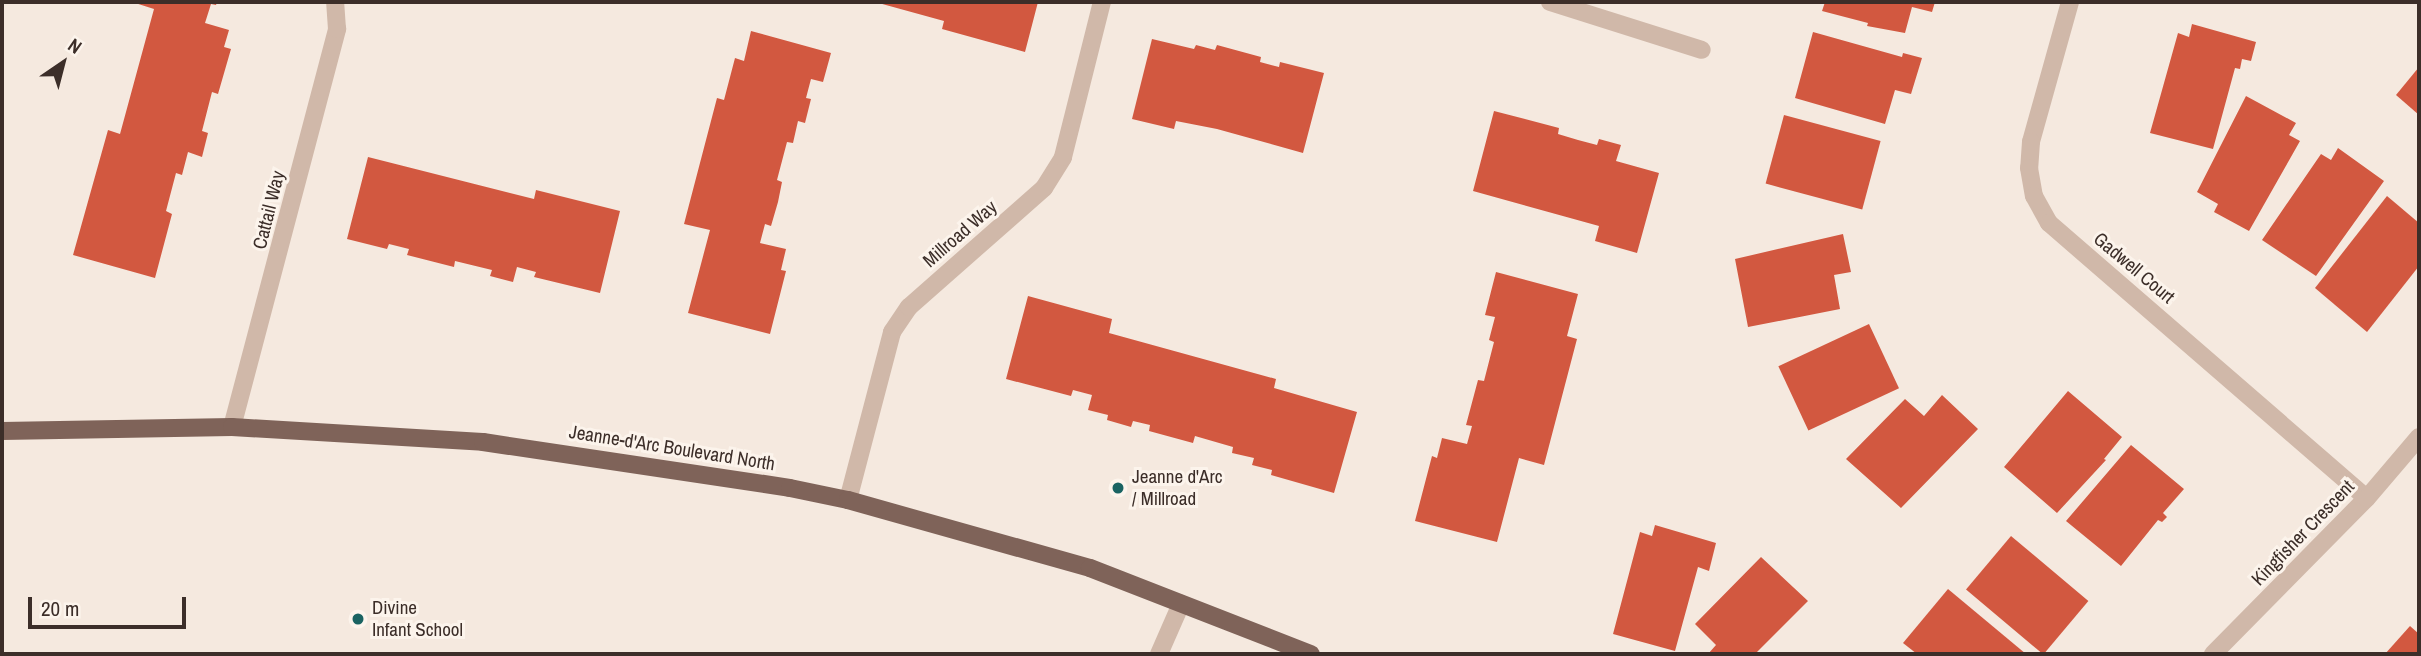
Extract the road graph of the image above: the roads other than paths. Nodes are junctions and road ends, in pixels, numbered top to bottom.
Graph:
1 (335, 2) edge
2 (1102, 2) edge
3 (1550, 2) edge
4 (2070, 2) edge
5 (1702, 50) dead end
6 (232, 426) junction
7 (2, 431) edge
8 (2419, 437) edge
9 (2367, 498) junction
10 (848, 500) junction
11 (1181, 604) junction
12 (1159, 654) edge
13 (1311, 654) edge
14 (2213, 654) edge

1 - 6 street, Cattail Way
2 - 10 street, Millroad Way
3 - 5 street
4 - 9 street, Gadwell Court
6 - 7 main road, Jeanne-d'Arc Boulevard North
6 - 10 main road, Jeanne-d'Arc Boulevard North
8 - 9 street, Kingfisher Crescent
9 - 14 street, Kingfisher Crescent
10 - 11 main road, Jeanne-d'Arc Boulevard North
11 - 12 street
11 - 13 main road, Jeanne-d'Arc Boulevard North

